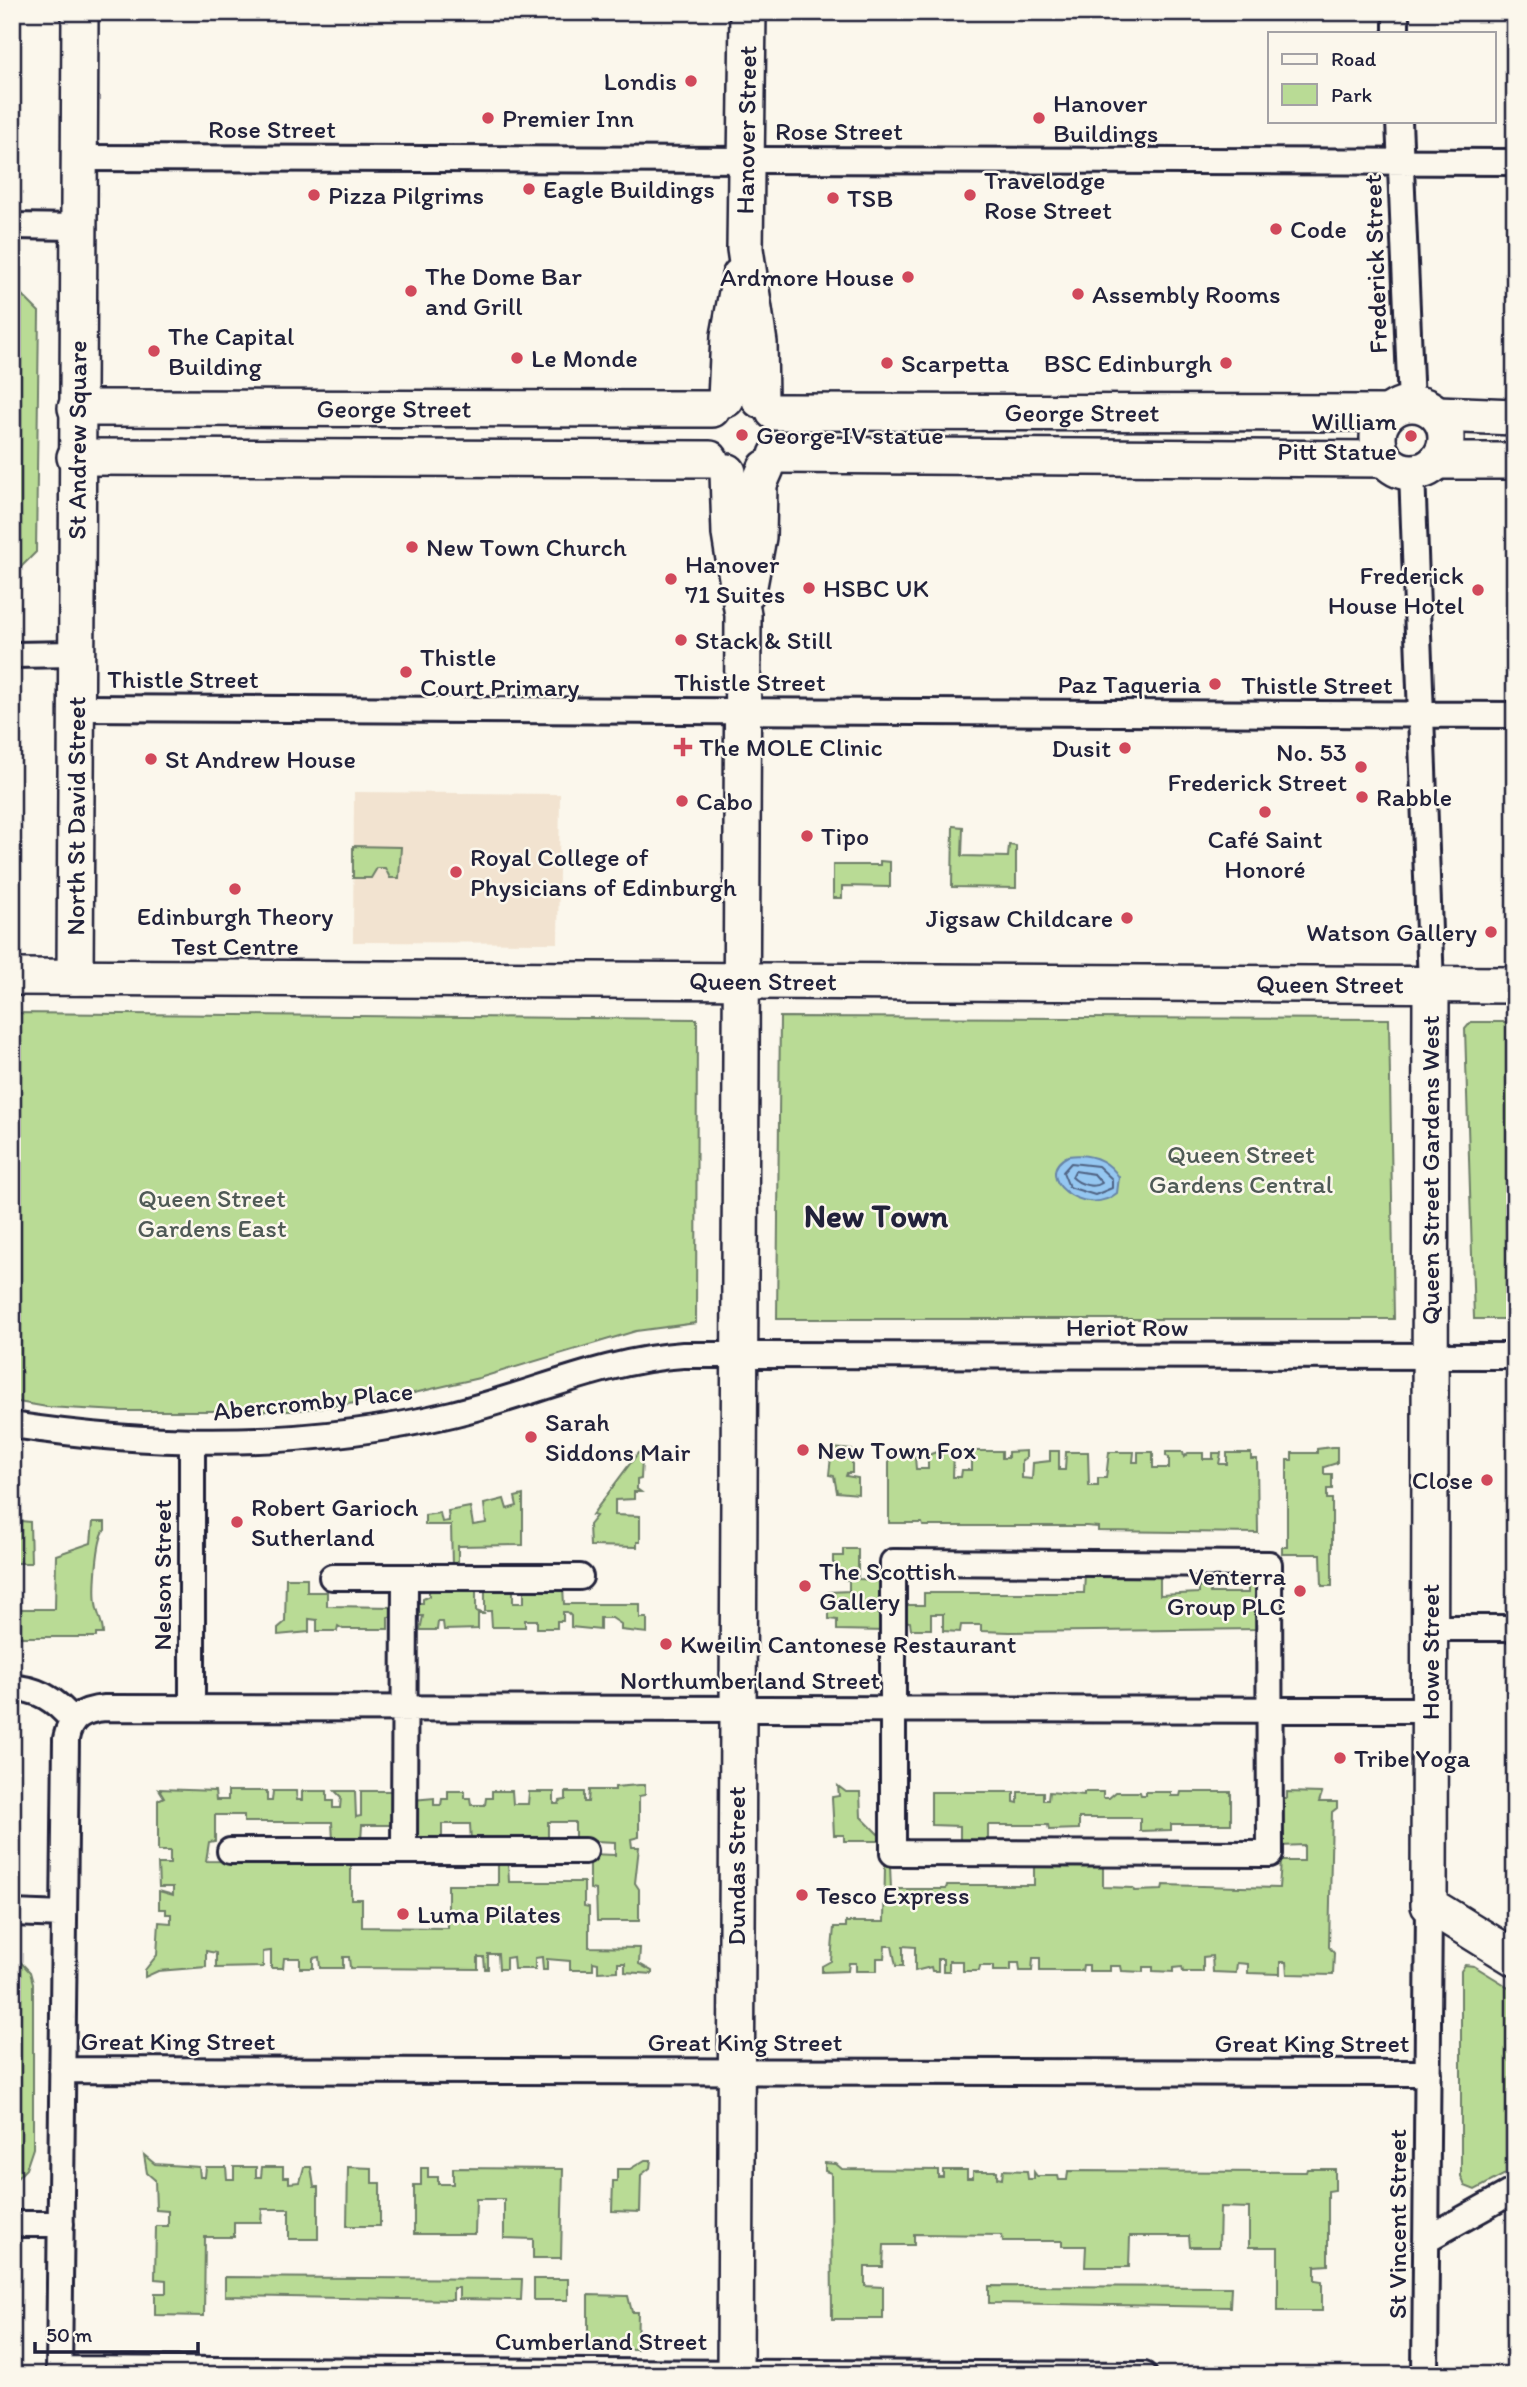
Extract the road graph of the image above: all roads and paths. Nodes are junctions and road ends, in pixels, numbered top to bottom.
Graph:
1 (80, 12) edge
2 (748, 12) edge
3 (1396, 12) edge
4 (1396, 32) edge
5 (1399, 122) edge
6 (79, 158) junction
7 (744, 160) junction
8 (1401, 162) junction
9 (1515, 162) edge
10 (12, 226) edge
11 (78, 226) junction
12 (745, 249) junction
13 (719, 404) junction
14 (767, 406) junction
15 (76, 408) junction
16 (1412, 410) junction
17 (1515, 416) edge
18 (75, 457) junction
19 (771, 461) junction
20 (1515, 461) edge
21 (1411, 464) junction
22 (719, 466) junction
23 (743, 615) junction
24 (76, 654) junction
25 (12, 655) edge
26 (78, 708) junction
27 (741, 712) junction
28 (1423, 715) junction
29 (1515, 715) edge
30 (12, 977) edge
31 (75, 977) junction
32 (740, 980) junction
33 (1431, 985) junction
34 (1515, 985) edge
35 (1429, 1356) junction
36 (1515, 1356) edge
37 (738, 1357) junction
38 (12, 1425) edge
39 (192, 1442) junction
40 (332, 1577) dead end
41 (405, 1577) junction
42 (580, 1577) dead end
43 (1430, 1628) junction
44 (1515, 1628) edge
45 (12, 1688) edge
46 (192, 1708) junction
47 (405, 1709) junction
48 (737, 1710) junction
49 (893, 1710) junction
50 (1270, 1710) junction
51 (1430, 1710) junction
52 (72, 1720) junction
53 (230, 1851) dead end
54 (404, 1851) junction
55 (585, 1851) dead end
56 (1429, 1905) junction
57 (12, 1913) edge
58 (64, 1915) junction
59 (1515, 1958) edge
60 (62, 2070) junction
61 (735, 2072) junction
62 (1428, 2073) junction
63 (1515, 2190) edge
64 (12, 2224) edge
65 (61, 2224) junction
66 (1427, 2239) junction
67 (59, 2372) edge
68 (735, 2373) edge
69 (1144, 2375) edge
70 (1425, 2375) edge

1 - 6 street, St Andrew Square
2 - 7 street, Hanover Street
3 - 4 street
5 - 8 street, Frederick Street
6 - 7 street, Rose Street
6 - 11 street, St Andrew Square
7 - 8 street, Rose Street
7 - 12 street, Hanover Street
8 - 9 street, Rose Street
8 - 16 street, Frederick Street
10 - 11 street
11 - 15 street, St Andrew Square
12 - 13 street, Hanover Street
12 - 14 street, Hanover Street
13 - 14 street, George Street
13 - 15 street, George Street
13 - 22 street
14 - 16 street, George Street
14 - 19 street
15 - 18 street, St Andrew Square
16 - 17 street, George Street
16 - 21 street
16 - 21 street
18 - 22 street, George Street
18 - 24 street, St Andrew Square
19 - 21 street, George Street
19 - 22 street, George Street
19 - 23 street
20 - 21 street, George Street
21 - 28 street
22 - 23 street
23 - 27 street
24 - 25 street
24 - 26 street, North St David Street
26 - 27 street, Thistle Street
26 - 31 street, North St David Street
27 - 28 street, Thistle Street
27 - 32 street
28 - 29 street, Thistle Street
28 - 33 street
30 - 31 street, Queen Street
31 - 32 street, Queen Street
32 - 33 street, Queen Street
32 - 37 street
33 - 34 street, Queen Street
33 - 35 street, Queen Street Gardens West
35 - 36 street, Heriot Row
35 - 37 street, Heriot Row
35 - 43 street, Howe Street
37 - 39 street, Abercromby Place
37 - 48 street, Dundas Street
38 - 39 street, Abercromby Place
39 - 46 street, Nelson Street
40 - 41 street
41 - 42 street
41 - 47 street
43 - 44 street
43 - 51 street, Howe Street
45 - 52 street
46 - 47 street, Northumberland Street
46 - 52 street, Northumberland Street
47 - 48 street, Northumberland Street
47 - 54 street
48 - 49 street, Northumberland Street
48 - 61 street, Dundas Street
49 - 50 street, Northumberland Street
49 - 50 street
49 - 50 street
50 - 51 street, Northumberland Street
51 - 56 street, Howe Street
52 - 58 street
53 - 54 street
54 - 55 street
56 - 59 street
56 - 62 street, Howe Street
57 - 58 street
58 - 60 street
60 - 61 street, Great King Street
60 - 65 street
61 - 62 street, Great King Street
61 - 68 street, Dundas Street
62 - 66 street, St Vincent Street
63 - 66 street
64 - 65 street
65 - 67 street
66 - 70 street, St Vincent Street
67 - 68 street, Cumberland Street
68 - 69 street, Cumberland Street

